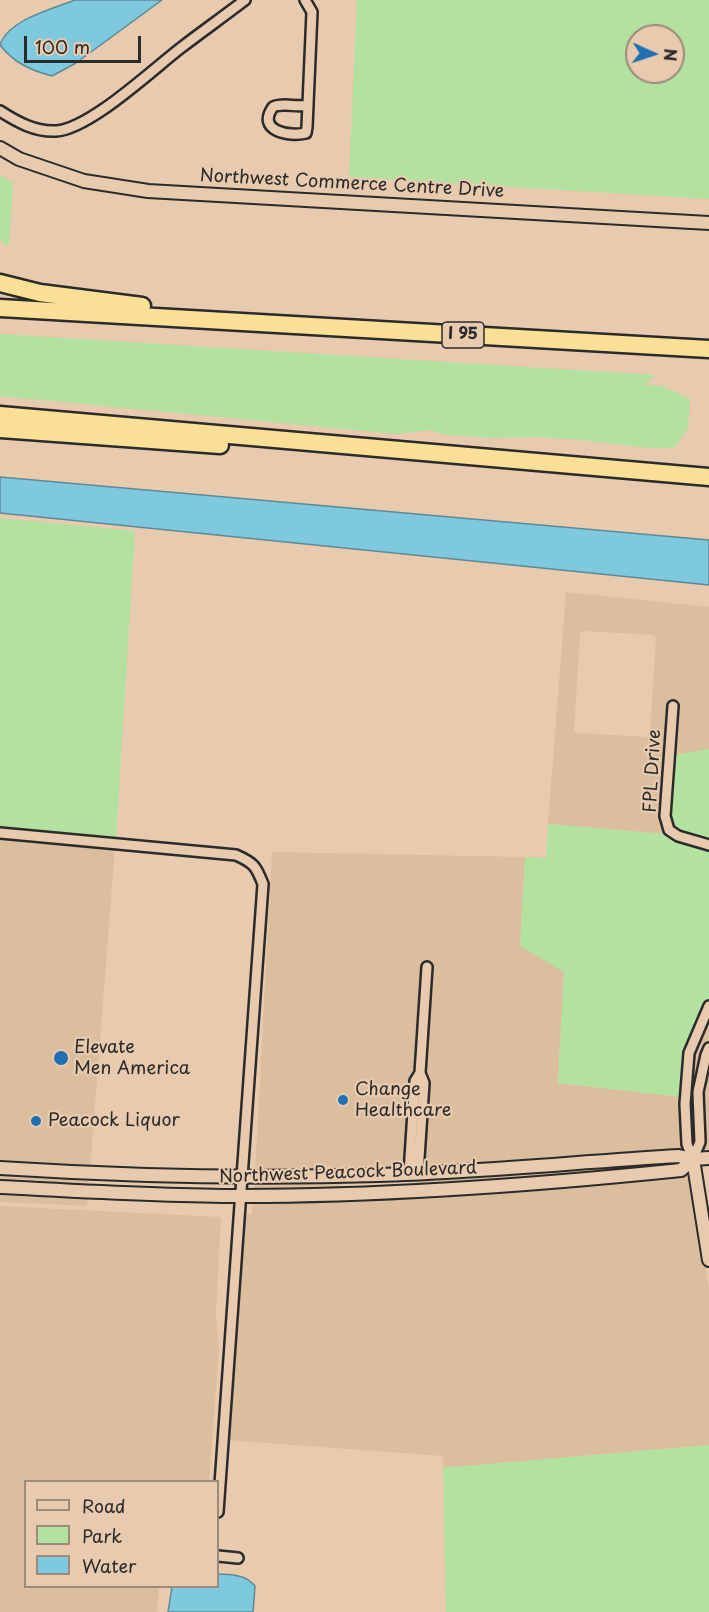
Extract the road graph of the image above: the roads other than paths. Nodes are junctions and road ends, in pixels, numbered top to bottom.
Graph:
1 (245, 0) edge
2 (305, 0) edge
3 (308, 105) junction
4 (0, 111) edge
5 (0, 148) edge
6 (709, 223) edge
7 (0, 283) edge
8 (0, 308) edge
9 (216, 321) junction
10 (709, 349) edge
11 (0, 415) edge
12 (0, 429) edge
13 (278, 439) junction
14 (709, 477) edge
15 (673, 706) dead end
16 (0, 833) edge
17 (709, 845) edge
18 (427, 967) dead end
19 (709, 1006) edge
20 (709, 1048) edge
21 (709, 1158) edge
22 (693, 1159) junction
23 (0, 1168) edge
24 (413, 1173) junction
25 (242, 1177) junction
26 (0, 1187) edge
27 (329, 1194) junction
28 (240, 1196) junction
29 (709, 1260) edge
30 (219, 1498) edge
31 (219, 1556) edge
32 (238, 1558) dead end

1 - 4 street
2 - 3 street
3 - 3 street
5 - 6 street, Northwest Commerce Centre Drive
7 - 9 highway
8 - 9 highway, I 95
9 - 10 highway, I 95
11 - 13 highway
12 - 13 highway
13 - 14 highway
15 - 17 street, FPL Drive
16 - 25 street
18 - 24 street
19 - 22 street
20 - 22 street
21 - 22 street, Northwest Peacock Boulevard
22 - 24 street, Northwest Peacock Boulevard
22 - 27 street, Northwest Peacock Boulevard
22 - 29 street
23 - 25 street, Northwest Peacock Boulevard
24 - 25 street, Northwest Peacock Boulevard
24 - 27 street
25 - 28 street
26 - 28 street, Northwest Peacock Boulevard
27 - 28 street, Northwest Peacock Boulevard
28 - 30 street
31 - 32 street

